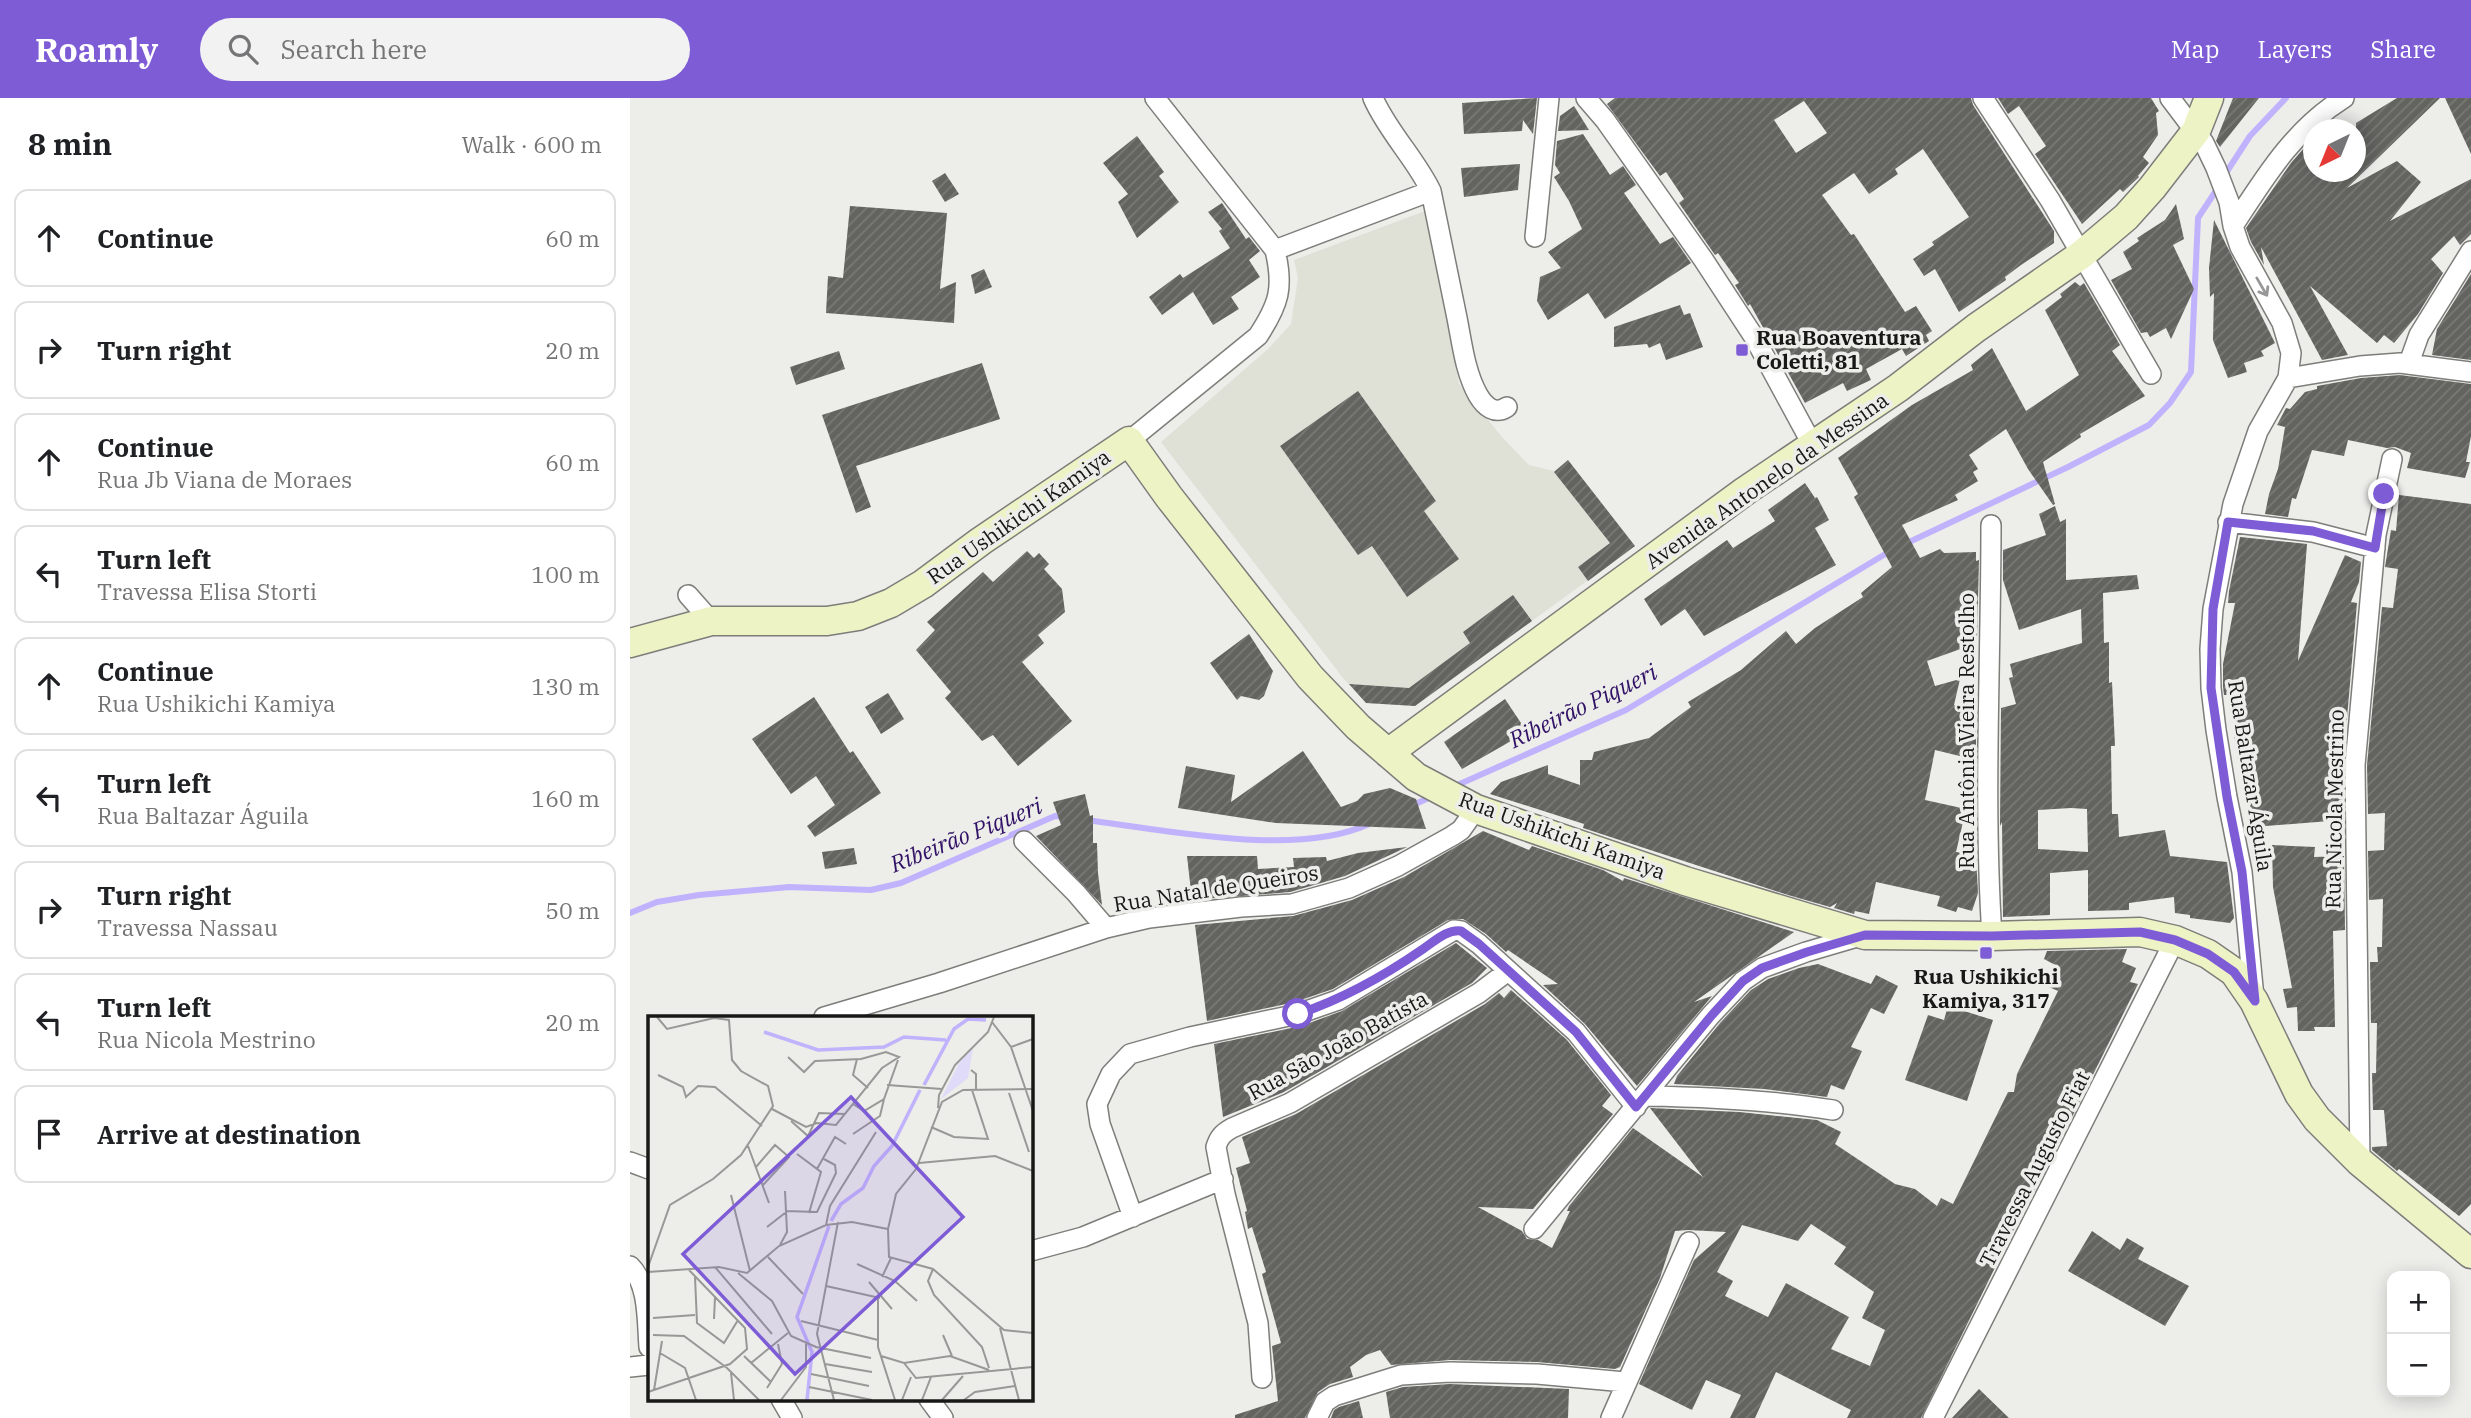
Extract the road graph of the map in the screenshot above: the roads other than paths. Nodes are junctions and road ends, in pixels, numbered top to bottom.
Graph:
1 (1155, 98) edge
2 (1373, 98) edge
3 (1549, 98) edge
4 (1586, 98) edge
5 (1983, 98) edge
6 (2171, 98) edge
7 (2208, 98) edge
8 (2344, 98) edge
9 (2196, 131) junction
10 (1431, 191) junction
11 (2233, 226) junction
12 (1535, 237) dead end
13 (1275, 250) junction
14 (2471, 251) edge
15 (2081, 255) junction
16 (2409, 363) junction
17 (2471, 372) edge
18 (2151, 374) dead end
19 (2288, 378) junction
20 (1507, 407) dead end
21 (1129, 441) junction
22 (1812, 444) junction
23 (2392, 459) dead end
24 (2228, 522) junction
25 (1991, 525) dead end
26 (2375, 548) junction
27 (688, 595) dead end
28 (711, 621) junction
29 (630, 643) edge
30 (1388, 753) junction
31 (1471, 806) junction
32 (1024, 841) dead end
33 (1106, 929) junction
34 (1865, 935) junction
35 (1992, 936) junction
36 (2175, 940) junction
37 (1508, 971) junction
38 (2255, 1001) junction
39 (827, 1016) edge
40 (1641, 1101) junction
41 (1833, 1110) dead end
42 (630, 1162) edge
43 (2360, 1162) junction
44 (648, 1169) edge
45 (1223, 1179) junction
46 (1133, 1217) junction
47 (1534, 1229) dead end
48 (1689, 1242) dead end
49 (1032, 1251) edge
50 (2471, 1254) edge
51 (630, 1266) edge
52 (648, 1338) edge
53 (648, 1365) edge
54 (630, 1367) edge
55 (1262, 1378) dead end
56 (1625, 1382) junction
57 (782, 1400) edge
58 (930, 1400) edge
59 (1321, 1410) edge
60 (792, 1418) edge
61 (943, 1418) edge
62 (1611, 1418) edge
63 (1933, 1418) edge

1 - 13 street
2 - 10 street
3 - 12 street
4 - 22 street
5 - 15 street
6 - 9 street, Rua Baltazar Águila
7 - 9 main road, Avenida Antonelo da Messina
8 - 11 street
9 - 11 street, Rua Baltazar Águila
9 - 15 main road, Avenida Antonelo da Messina
10 - 13 street
10 - 20 street
11 -> 19 street, Rua Baltazar Águila
13 - 21 street
14 - 16 street
15 - 18 street
15 - 22 main road, Avenida Antonelo da Messina
16 - 17 street
16 - 19 street
19 - 24 street, Rua Baltazar Águila
21 - 28 main road, Rua Ushikichi Kamiya
21 - 30 main road, Rua Ushikichi Kamiya
22 - 30 main road, Avenida Antonelo da Messina
23 - 26 street, Rua Nicola Mestrino
24 - 26 street
24 - 38 street, Rua Baltazar Águila
25 - 35 street, Rua Antônia Vieira Restolho
26 - 43 street, Rua Nicola Mestrino
27 - 28 street
28 - 29 main road, Rua Ushikichi Kamiya
30 - 31 main road, Rua Ushikichi Kamiya
31 - 33 street, Rua Natal de Queiros
31 - 34 main road, Rua Ushikichi Kamiya
32 - 33 street
33 - 39 street, Rua Natal de Queiros
34 - 35 main road, Rua Ushikichi Kamiya
34 - 40 street
35 - 36 main road, Rua Ushikichi Kamiya
36 - 38 main road, Rua Ushikichi Kamiya
36 - 63 street, Travessa Augusto Fiat
37 - 40 street
37 - 45 street, Rua São João Batista
37 - 46 street
38 - 43 main road, Rua Ushikichi Kamiya
40 - 41 street
40 - 47 street
42 - 44 street
43 - 50 main road, Rua Ushikichi Kamiya
45 - 46 street
45 - 55 street, Rua São João Batista
46 - 49 street
48 - 56 street
51 - 52 street
53 - 54 street
56 - 59 street
56 - 62 street
57 - 60 street
58 - 61 street

